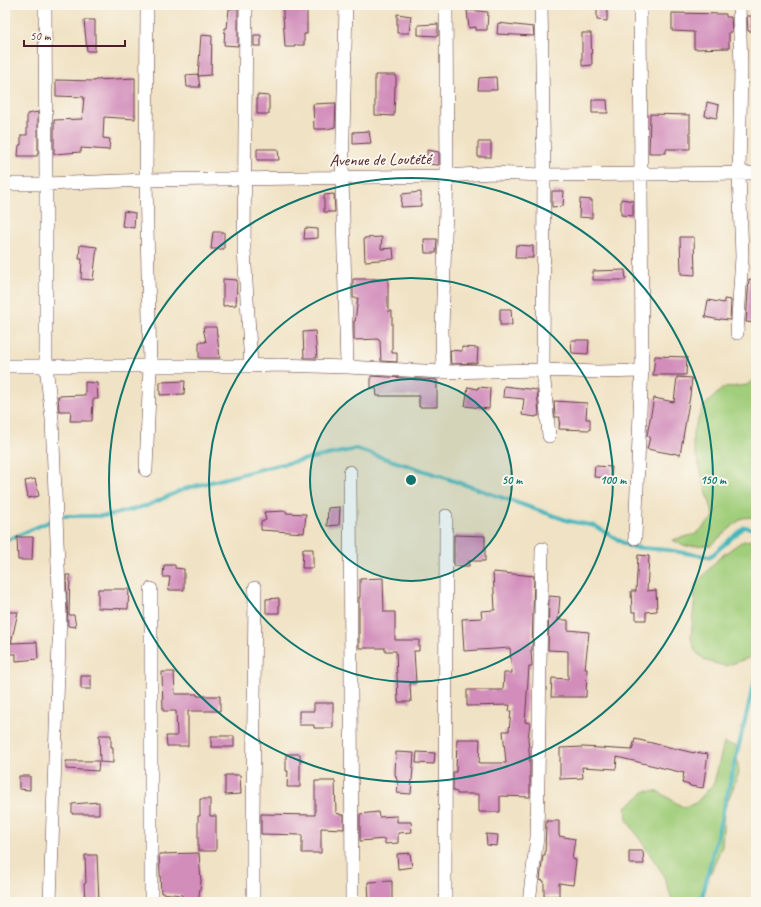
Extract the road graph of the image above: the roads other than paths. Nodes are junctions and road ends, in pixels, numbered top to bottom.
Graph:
1 (45, 5) edge
2 (147, 5) edge
3 (246, 5) edge
4 (346, 5) edge
5 (446, 5) edge
6 (542, 5) edge
7 (640, 5) edge
8 (739, 5) edge
9 (739, 173) junction
10 (756, 173) edge
11 (641, 174) junction
12 (544, 175) junction
13 (447, 176) junction
14 (342, 178) junction
15 (245, 179) junction
16 (146, 180) junction
17 (5, 184) edge
18 (46, 184) junction
19 (738, 333) dead end
20 (5, 366) edge
21 (46, 366) junction
22 (150, 366) junction
23 (251, 366) junction
24 (347, 367) junction
25 (543, 370) junction
26 (443, 372) junction
27 (642, 372) junction
28 (549, 436) dead end
29 (146, 470) dead end
30 (350, 472) dead end
31 (446, 516) dead end
32 (635, 538) dead end
33 (542, 549) dead end
34 (255, 588) dead end
35 (151, 589) dead end
36 (50, 902) edge
37 (151, 902) edge
38 (253, 902) edge
39 (352, 902) edge
40 (445, 902) edge
41 (529, 902) edge

1 - 18 street
2 - 16 street
3 - 15 street
4 - 14 street
5 - 13 street
6 - 12 street
7 - 11 street
8 - 9 street
9 - 10 street, Avenue de Loutété
9 - 11 street, Avenue de Loutété
9 - 19 street
11 - 12 street, Avenue de Loutété
11 - 27 street
12 - 13 street, Avenue de Loutété
12 - 25 street
13 - 14 street, Avenue de Loutété
13 - 26 street
14 - 15 street, Avenue de Loutété
14 - 24 street
15 - 16 street, Avenue de Loutété
15 - 23 street
16 - 18 street, Avenue de Loutété
16 - 22 street
17 - 18 street, Avenue de Loutété
18 - 21 street
20 - 21 street
21 - 22 street
21 - 36 street
22 - 23 street
22 - 29 street
23 - 24 street
24 - 26 street
25 - 26 street
25 - 27 street
25 - 28 street
27 - 32 street
30 - 39 street
31 - 40 street
33 - 41 street
34 - 38 street
35 - 37 street

